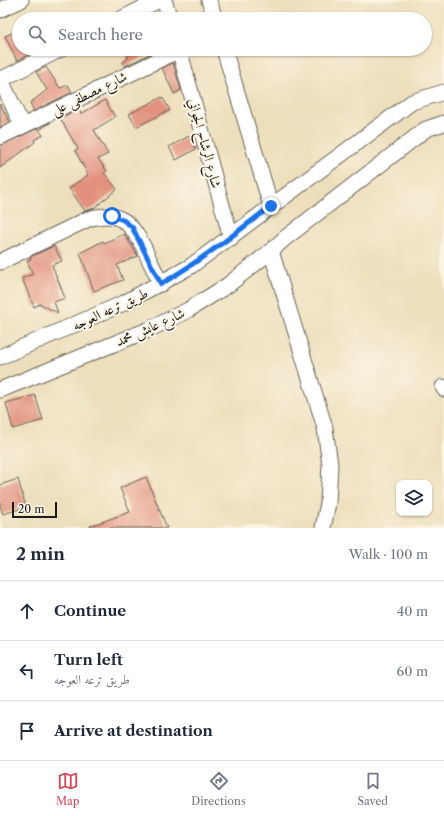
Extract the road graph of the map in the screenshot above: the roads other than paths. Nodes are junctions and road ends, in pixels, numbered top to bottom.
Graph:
1 (20, 0) edge
2 (159, 0) edge
3 (164, 0) edge
4 (209, 0) edge
5 (0, 10) edge
6 (135, 12) edge
7 (168, 12) edge
8 (213, 12) edge
9 (47, 56) edge
10 (165, 56) edge
11 (181, 56) edge
12 (226, 56) edge
13 (0, 79) edge
14 (444, 92) edge
15 (444, 123) edge
16 (22, 125) junction
17 (0, 137) edge
18 (271, 206) junction
19 (230, 238) junction
20 (271, 251) junction
21 (0, 262) edge
22 (161, 284) junction
23 (0, 357) edge
24 (0, 390) edge
25 (323, 528) edge

1 - 5 street
2 - 6 street
3 - 7 street
4 - 8 street
9 - 13 street
10 - 16 street, شارع مصطفى على
11 - 19 street, شارع الرشاح الجواني
12 - 18 street
13 - 16 street
14 - 18 street, طريق ترعه العوجه
15 - 20 street, شارع عايش محمد
16 - 17 street, شارع مصطفى على
18 - 19 street, طريق ترعه العوجه
19 - 22 street, طريق ترعه العوجه
20 - 24 street, شارع عايش محمد
20 - 25 street
21 - 22 street
22 - 23 street, طريق ترعه العوجه

